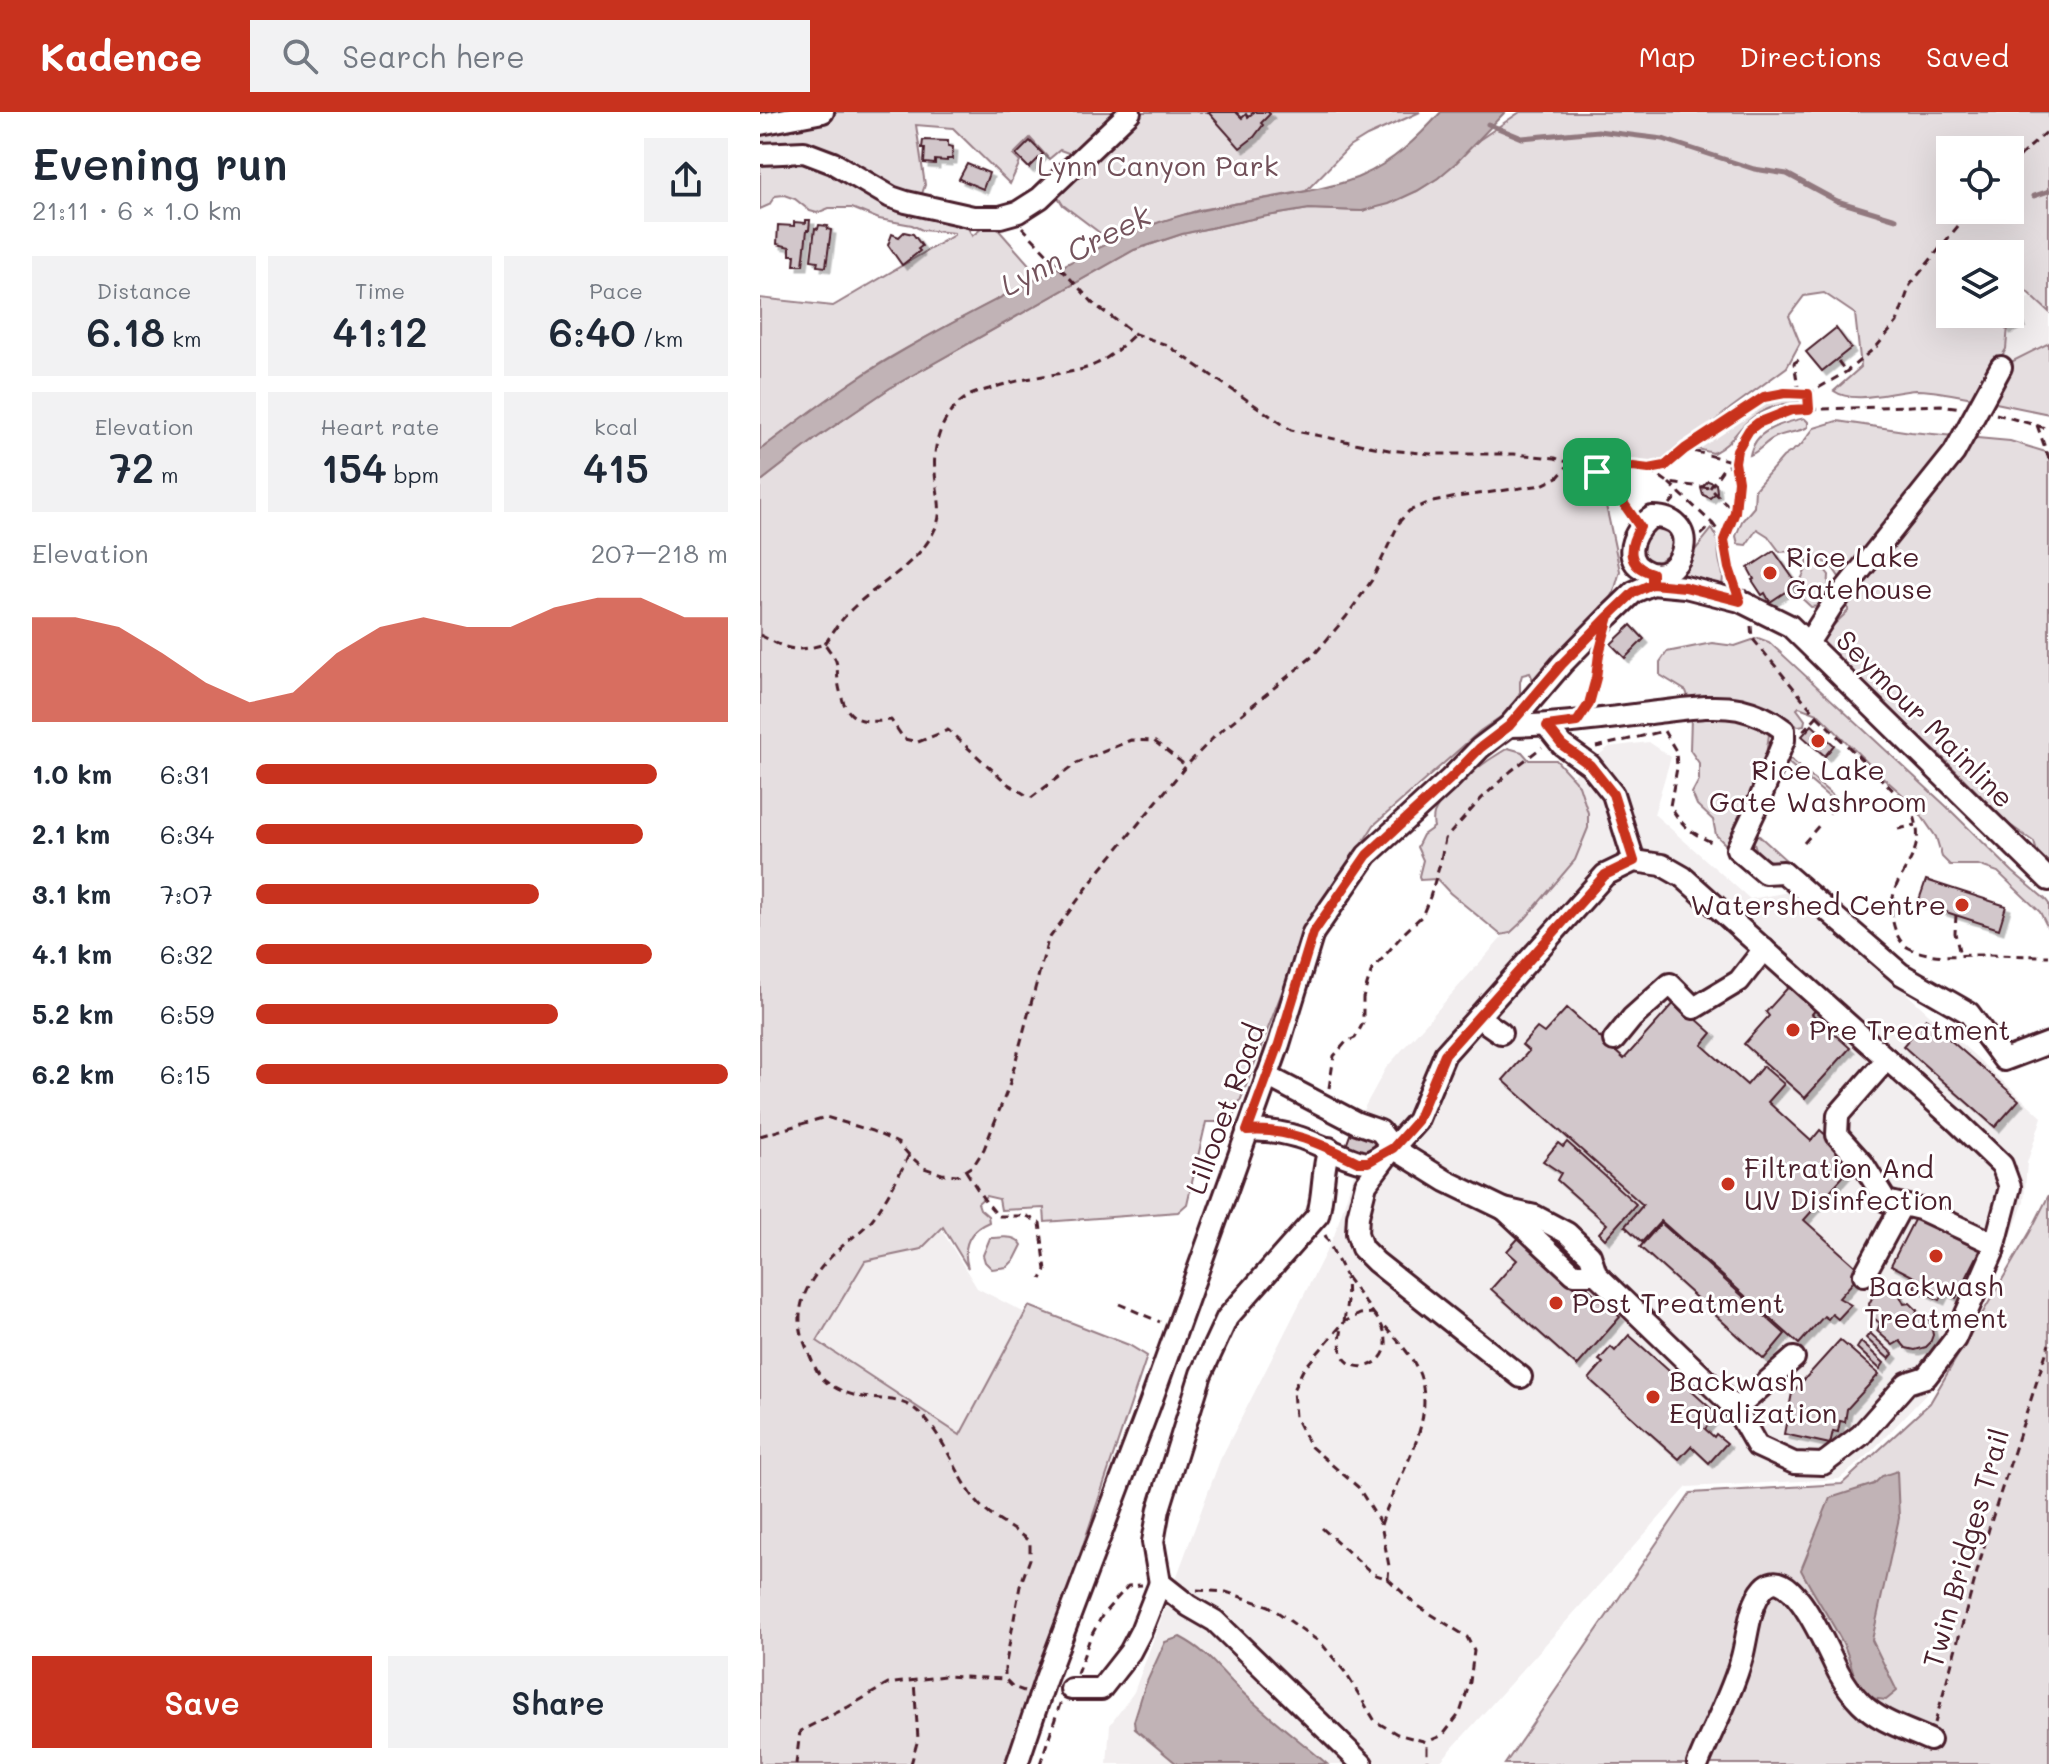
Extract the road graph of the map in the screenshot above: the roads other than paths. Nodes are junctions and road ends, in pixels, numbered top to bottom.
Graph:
1 (823, 112) edge
2 (1130, 112) edge
3 (760, 124) edge
4 (760, 154) edge
5 (2001, 367) dead end
6 (1652, 578) junction
7 (1808, 643) junction
8 (1509, 726) junction
9 (1547, 726) junction
10 (1634, 861) junction
11 (2049, 880) edge
12 (1764, 949) junction
13 (1478, 1017) junction
14 (1501, 1033) dead end
15 (1614, 1040) dead end
16 (2049, 1043) edge
17 (1887, 1059) junction
18 (1267, 1076) junction
19 (1247, 1131) junction
20 (1329, 1148) junction
21 (1393, 1148) junction
22 (1902, 1205) junction
23 (1995, 1244) junction
24 (1864, 1275) dead end
25 (1794, 1358) dead end
26 (1521, 1377) dead end
27 (1736, 1409) junction
28 (1160, 1583) junction
29 (1071, 1689) road end
30 (1930, 1740) road end
31 (1017, 1764) edge
32 (1362, 1764) edge
33 (1698, 1764) edge

1 - 3 street
2 - 4 street
5 - 7 street
6 - 6 street
6 - 7 street, Seymour Mainline
6 - 8 street, Lillooet Road
7 - 11 street, Seymour Mainline
8 - 9 street
8 - 18 street, Lillooet Road
9 - 10 street
9 - 16 street
10 - 12 street
10 - 13 street
12 - 15 street
12 - 17 street
13 - 14 street
13 - 21 street
17 - 22 street
17 - 23 street
18 - 19 street, Lillooet Road
18 - 21 street
19 - 20 street
19 - 31 street, Lillooet Road
20 - 21 street
20 - 28 street
21 - 26 street
21 - 27 street
22 - 23 street
22 - 24 street
23 - 27 street
25 - 27 street
28 - 29 street
28 - 32 street
30 - 33 street

